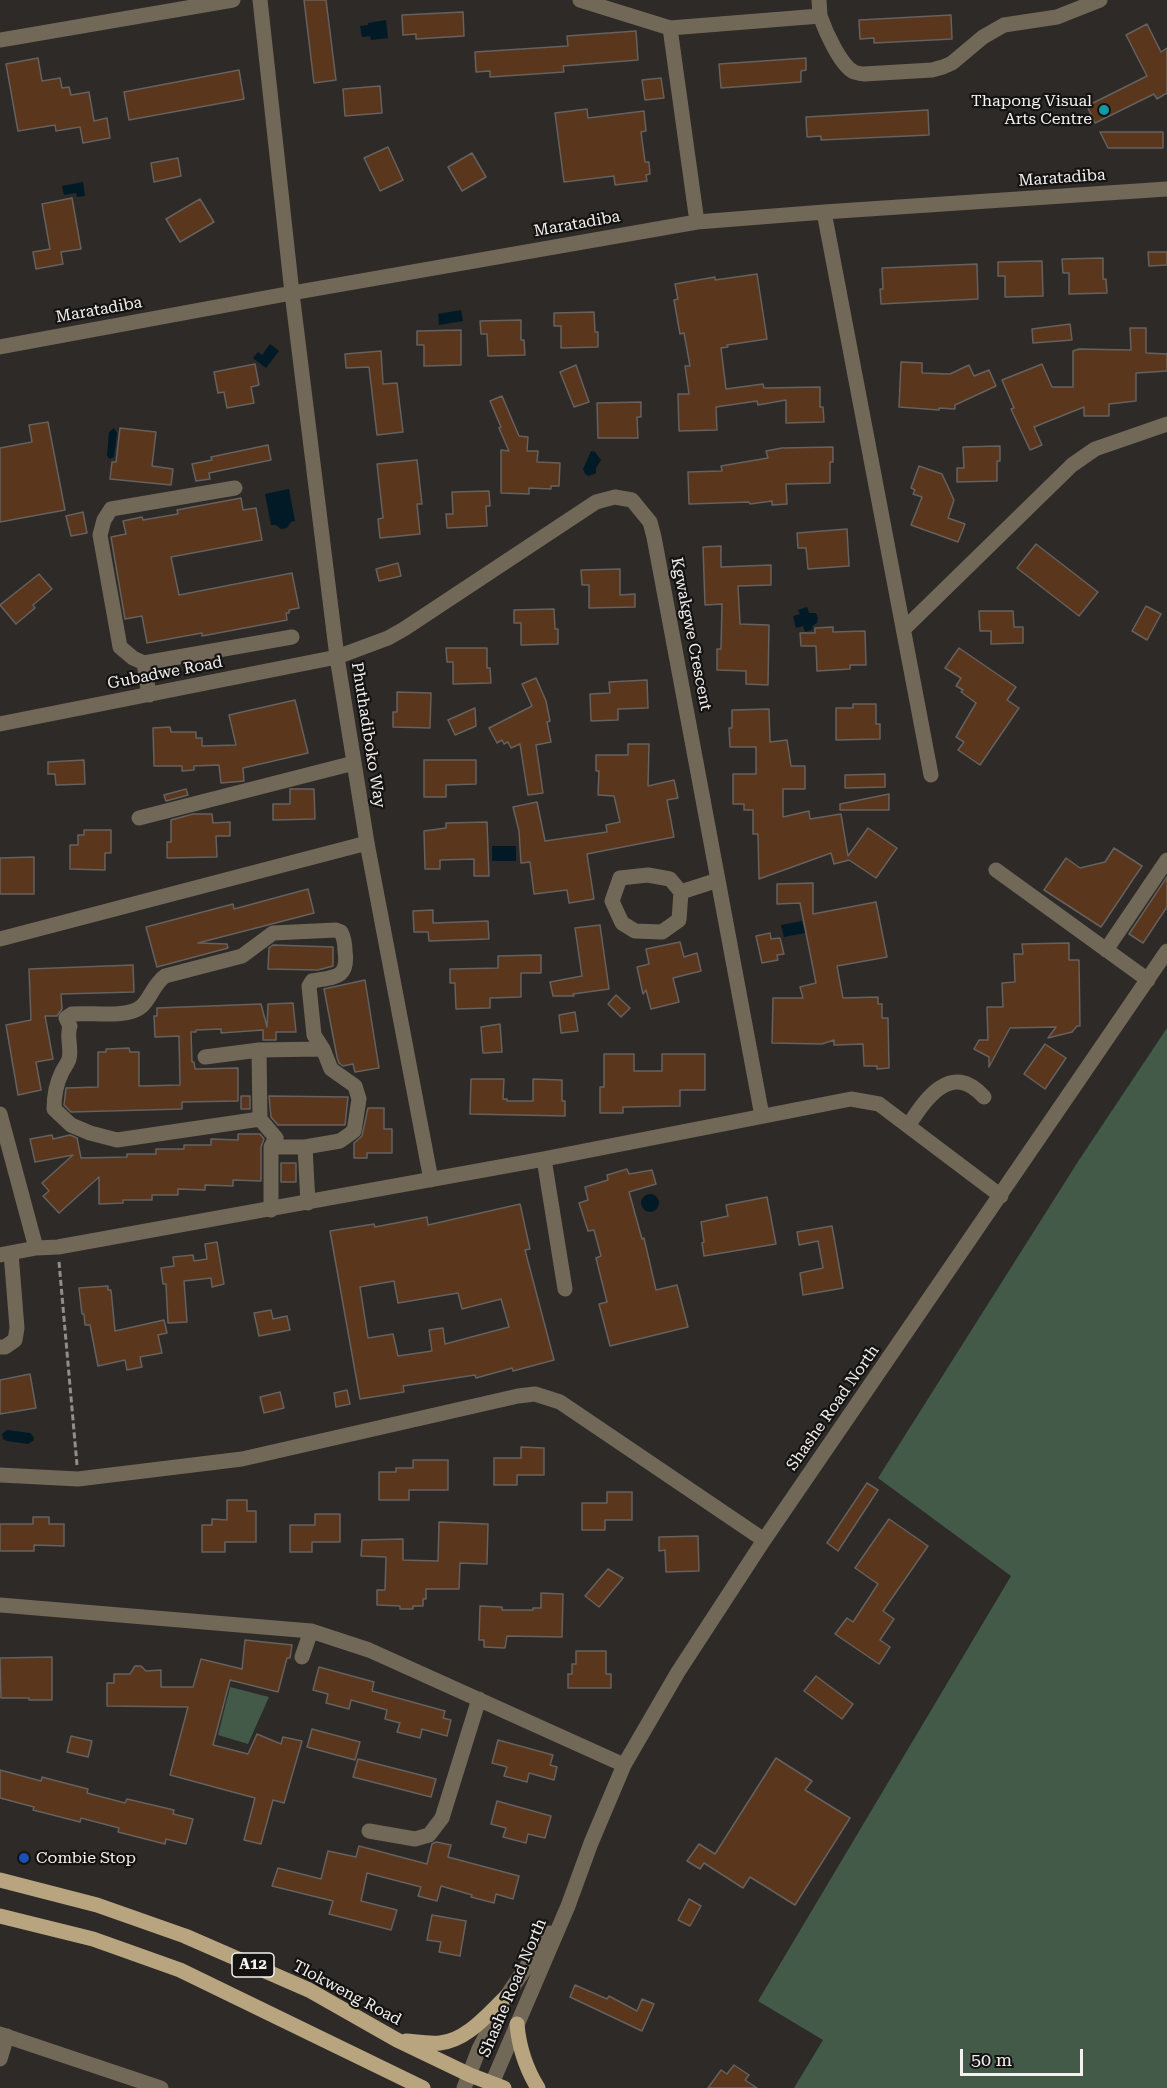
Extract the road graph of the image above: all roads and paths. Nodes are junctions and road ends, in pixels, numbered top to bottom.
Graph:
1 (233, 0) edge
2 (260, 0) edge
3 (580, 0) edge
4 (819, 0) edge
5 (1100, 0) edge
6 (820, 16) junction
7 (670, 28) junction
8 (0, 40) edge
9 (1167, 189) edge
10 (824, 212) junction
11 (697, 222) junction
12 (292, 293) junction
13 (0, 347) edge
14 (1167, 424) edge
15 (235, 488) dead end
16 (904, 629) junction
17 (292, 637) dead end
18 (337, 657) junction
19 (144, 663) junction
20 (149, 695) junction
21 (0, 724) edge
22 (354, 763) junction
23 (931, 775) dead end
24 (139, 818) dead end
25 (367, 843) junction
26 (1167, 861) edge
27 (996, 870) dead end
28 (718, 880) junction
29 (681, 892) junction
30 (0, 939) edge
31 (1106, 951) junction
32 (1167, 951) edge
33 (1148, 980) junction
34 (323, 1049) junction
35 (259, 1050) junction
36 (205, 1057) dead end
37 (984, 1097) dead end
38 (0, 1114) edge
39 (762, 1116) junction
40 (260, 1119) junction
41 (908, 1126) junction
42 (271, 1147) junction
43 (305, 1147) junction
44 (544, 1159) junction
45 (431, 1180) junction
46 (1001, 1196) junction
47 (308, 1203) junction
48 (271, 1210) junction
49 (58, 1247) junction
50 (36, 1248) junction
51 (6, 1254) edge
52 (565, 1289) dead end
53 (0, 1347) edge
54 (0, 1475) edge
55 (78, 1479) junction
56 (764, 1540) junction
57 (0, 1605) edge
58 (311, 1631) junction
59 (302, 1657) dead end
60 (479, 1699) junction
61 (624, 1765) junction
62 (369, 1831) dead end
63 (0, 1880) edge
64 (568, 1906) junction
65 (0, 1916) edge
66 (506, 1997) junction
67 (517, 2024) junction
68 (3, 2035) edge
69 (397, 2040) junction
70 (0, 2059) edge
71 (381, 2068) junction
72 (467, 2081) edge
73 (495, 2086) edge
74 (161, 2088) edge
75 (397, 2088) edge
76 (423, 2088) edge
77 (538, 2088) edge

1 - 8 street
2 - 12 street, Phuthadiboko Way
3 - 7 street
4 - 6 street
5 - 6 street
6 - 7 street
7 - 11 street
9 - 10 street, Maratadiba
10 - 11 street, Maratadiba
10 - 16 street
11 - 12 street, Maratadiba
12 - 13 street, Maratadiba
12 - 18 street, Phuthadiboko Way
14 - 16 street
15 - 19 street
16 - 23 street
17 - 19 street
18 - 20 street, Gubadwe Road
18 - 22 street, Phuthadiboko Way
18 - 28 street, Kgwakgwe Crescent
19 - 20 street
20 - 21 street, Gubadwe Road
22 - 24 street
22 - 25 street, Phuthadiboko Way
25 - 30 street
25 - 45 street, Phuthadiboko Way
26 - 31 street
27 - 31 street
28 - 29 street
28 - 39 street, Kgwakgwe Crescent
29 - 29 street
31 - 33 street
32 - 33 street, Shashe Road North
33 - 46 street, Shashe Road North
34 - 35 street
34 - 40 street
34 - 43 street
35 - 36 street
35 - 40 street
37 - 41 street
38 - 50 street
39 - 41 street
39 - 44 street
40 - 42 street
41 - 46 street
42 - 43 street
42 - 48 street
43 - 47 street
44 - 45 street
44 - 52 street
45 - 47 street
46 - 56 street, Shashe Road North
47 - 48 street
48 - 49 street
49 - 50 street
49 - 55 path
50 - 51 street
51 - 53 street
54 - 55 street
55 - 56 street
56 - 61 street, Shashe Road North
57 - 58 street
58 - 59 street
58 - 60 street
60 - 61 street
60 - 62 street
61 - 64 street, Shashe Road North
63 - 69 main road, Tlokweng Road / A12
64 - 66 street, Shashe Road North
64 - 67 street, Shashe Road North
65 - 71 main road, A12
66 - 69 main road
66 - 72 street, Shashe Road North
67 - 73 street, Shashe Road North
67 - 77 main road
68 - 70 street
68 - 74 street
69 - 72 main road, Tlokweng Road / A12
71 - 75 main road
71 - 76 main road, A12
72 - 73 main road, Tlokweng Road / A12

